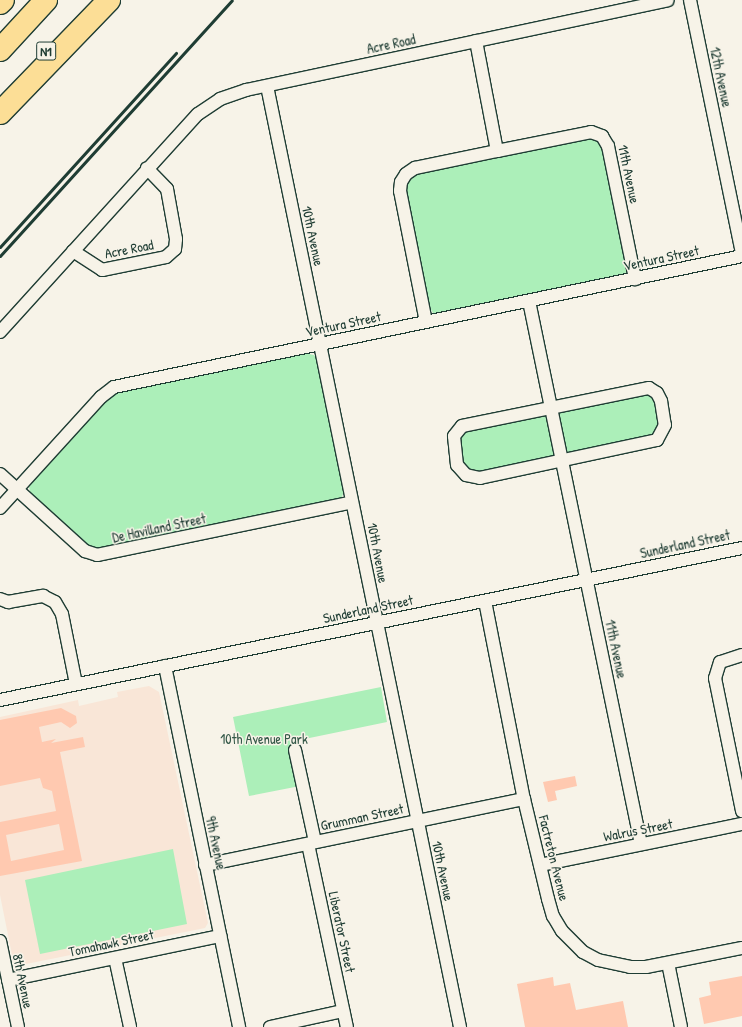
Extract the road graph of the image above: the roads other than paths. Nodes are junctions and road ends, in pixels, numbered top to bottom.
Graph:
1 (2, 0) edge
2 (46, 0) edge
3 (92, 0) edge
4 (109, 0) edge
5 (668, 0) edge
6 (690, 0) edge
7 (0, 3) edge
8 (476, 41) junction
9 (0, 50) edge
10 (266, 86) junction
11 (0, 102) edge
12 (0, 113) edge
13 (497, 151) junction
14 (147, 168) junction
15 (73, 252) junction
16 (742, 255) edge
17 (635, 279) junction
18 (528, 301) junction
19 (426, 322) junction
20 (0, 332) edge
21 (320, 344) junction
22 (551, 407) junction
23 (562, 460) junction
24 (0, 474) edge
25 (18, 489) junction
26 (352, 502) junction
27 (0, 508) edge
28 (742, 548) edge
29 (586, 580) junction
30 (0, 599) edge
31 (485, 600) junction
32 (377, 623) junction
33 (742, 655) edge
34 (165, 666) junction
35 (76, 684) junction
36 (0, 700) edge
37 (295, 750) dead end
38 (524, 799) junction
39 (742, 811) edge
40 (417, 821) junction
41 (742, 824) edge
42 (312, 843) junction
43 (641, 844) junction
44 (205, 865) junction
45 (540, 865) junction
46 (220, 936) junction
47 (0, 941) edge
48 (742, 948) edge
49 (115, 958) junction
50 (668, 963) junction
51 (8, 980) junction
52 (344, 1011) junction
53 (18, 1027) edge
54 (130, 1027) edge
55 (239, 1027) edge
56 (270, 1027) edge
57 (348, 1027) edge
58 (460, 1027) edge
59 (681, 1027) edge

1 - 7 highway
2 - 9 highway, N1
3 - 11 highway, N1
4 - 12 highway
5 - 8 street, Acre Road
6 - 16 street, 12th Avenue
8 - 10 street, Acre Road
8 - 13 street
10 - 14 street, Acre Road
10 - 21 street, 10th Avenue
13 - 17 street, 11th Avenue
13 - 19 street, 11th Avenue
14 - 15 street, Acre Road
14 - 15 street, Acre Road
15 - 20 street, Acre Road
16 - 17 street, Ventura Street
17 - 18 street, Ventura Street
18 - 19 street, Ventura Street
18 - 22 street, 11th Avenue
19 - 21 street, Ventura Street
21 - 25 street, Ventura Street
21 - 26 street, 10th Avenue
22 - 23 street, 11th Avenue
22 - 23 street
22 - 23 street
23 - 29 street, 11th Avenue
24 - 25 street, De Havilland Street
25 - 26 street, De Havilland Street
25 - 27 street, Ventura Street
26 - 32 street, 10th Avenue
28 - 29 street, Sunderland Street
29 - 31 street, Sunderland Street
29 - 43 street, 11th Avenue
30 - 35 street
31 - 32 street, Sunderland Street
31 - 38 street, Factreton Avenue
32 - 34 street, Sunderland Street
32 - 40 street, 10th Avenue
33 - 39 street
34 - 35 street, Sunderland Street
34 - 44 street, 9th Avenue
35 - 36 street, Sunderland Street
37 - 42 street, Liberator Street
38 - 40 street, Grumman Street
38 - 45 street, Factreton Avenue
40 - 42 street, Grumman Street
40 - 58 street, 10th Avenue
41 - 43 street, Walrus Street
42 - 44 street, Grumman Street
42 - 52 street, Liberator Street
43 - 45 street, Walrus Street
44 - 46 street, 9th Avenue
45 - 50 street, Factreton Avenue
46 - 49 street, Tomahawk Street
46 - 55 street, 9th Avenue
47 - 51 street, 8th Avenue
48 - 50 street, Factreton Avenue
49 - 51 street, Tomahawk Street
49 - 54 street
50 - 59 street
51 - 53 street, 8th Avenue
52 - 56 street
52 - 57 street, Liberator Street

